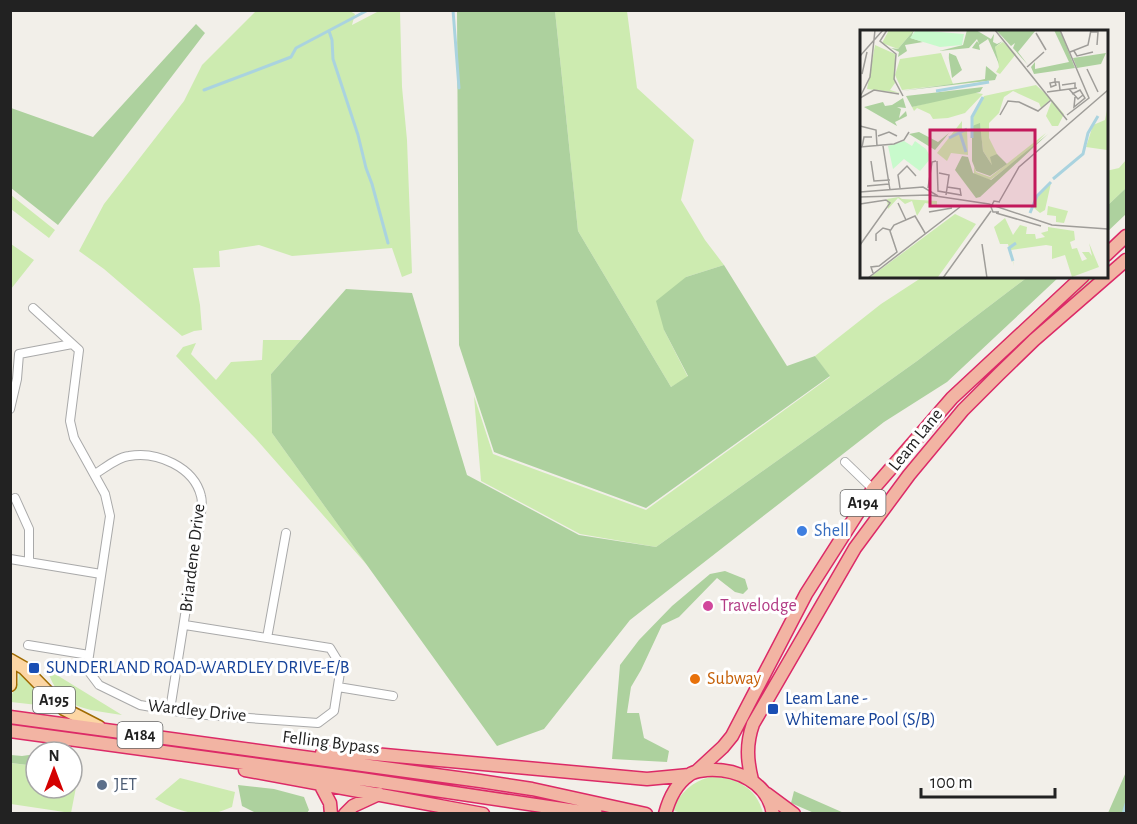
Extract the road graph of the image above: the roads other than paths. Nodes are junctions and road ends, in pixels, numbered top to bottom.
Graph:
1 (1126, 236) edge
2 (1107, 254) edge
3 (1126, 260) edge
4 (1107, 277) edge
5 (1081, 278) edge
6 (1105, 278) edge
7 (33, 308) dead end
8 (72, 344) junction
9 (10, 350) edge
10 (18, 361) junction
11 (14, 379) edge
12 (10, 410) edge
13 (846, 462) dead end
14 (96, 474) junction
15 (873, 489) junction
16 (15, 498) dead end
17 (286, 533) dead end
18 (10, 559) edge
19 (29, 561) junction
20 (101, 574) junction
21 (185, 625) junction
22 (267, 638) junction
23 (28, 645) dead end
24 (89, 655) junction
25 (10, 660) edge
26 (10, 670) edge
27 (10, 686) edge
28 (338, 687) junction
29 (393, 696) dead end
30 (170, 710) junction
31 (10, 717) edge
32 (105, 730) junction
33 (10, 731) edge
34 (270, 753) junction
35 (213, 759) junction
36 (693, 773) junction
37 (752, 780) junction
38 (320, 784) junction
39 (766, 793) junction
40 (380, 794) junction
41 (642, 812) edge
42 (331, 813) edge
43 (345, 813) edge
44 (483, 813) edge
45 (596, 813) edge
46 (665, 813) edge
47 (773, 813) edge
48 (794, 813) edge

1 - 2 highway
3 - 4 highway, Leam Lane / A194
5 - 15 highway, Leam Lane / A194
6 - 37 highway, Leam Lane / A194
7 - 8 street
8 - 10 street
8 - 14 street, Wardley Drive
9 - 10 street
10 - 11 street
11 - 12 street
13 - 15 street
14 - 20 street, Wardley Drive
14 - 21 street, Briardene Drive
15 - 36 highway, Leam Lane / A194
16 - 19 street
17 - 22 street
18 - 19 street
19 - 20 street
20 - 24 street, Wardley Drive
21 - 22 street, Wardley Drive
21 - 30 street, Briardene Drive
22 - 28 street, Wardley Drive
23 - 24 street
24 - 30 street, Wardley Drive
25 - 32 main road, A195
26 - 27 main road, A195
28 - 29 street
28 - 30 street, Wardley Drive
31 - 32 highway, Felling Bypass / A184
32 - 34 highway, Felling Bypass / A184
33 - 35 highway, Felling Bypass / A184
34 - 36 highway, A184
34 - 41 highway, Felling Bypass / A184
35 - 38 highway, A184
35 - 45 highway, Felling Bypass / A184
36 - 37 highway
36 - 46 highway, A194
37 - 39 highway
38 - 40 highway, A184
38 - 42 highway
39 - 47 highway
39 - 48 highway
40 - 43 highway
40 - 44 highway, A184

